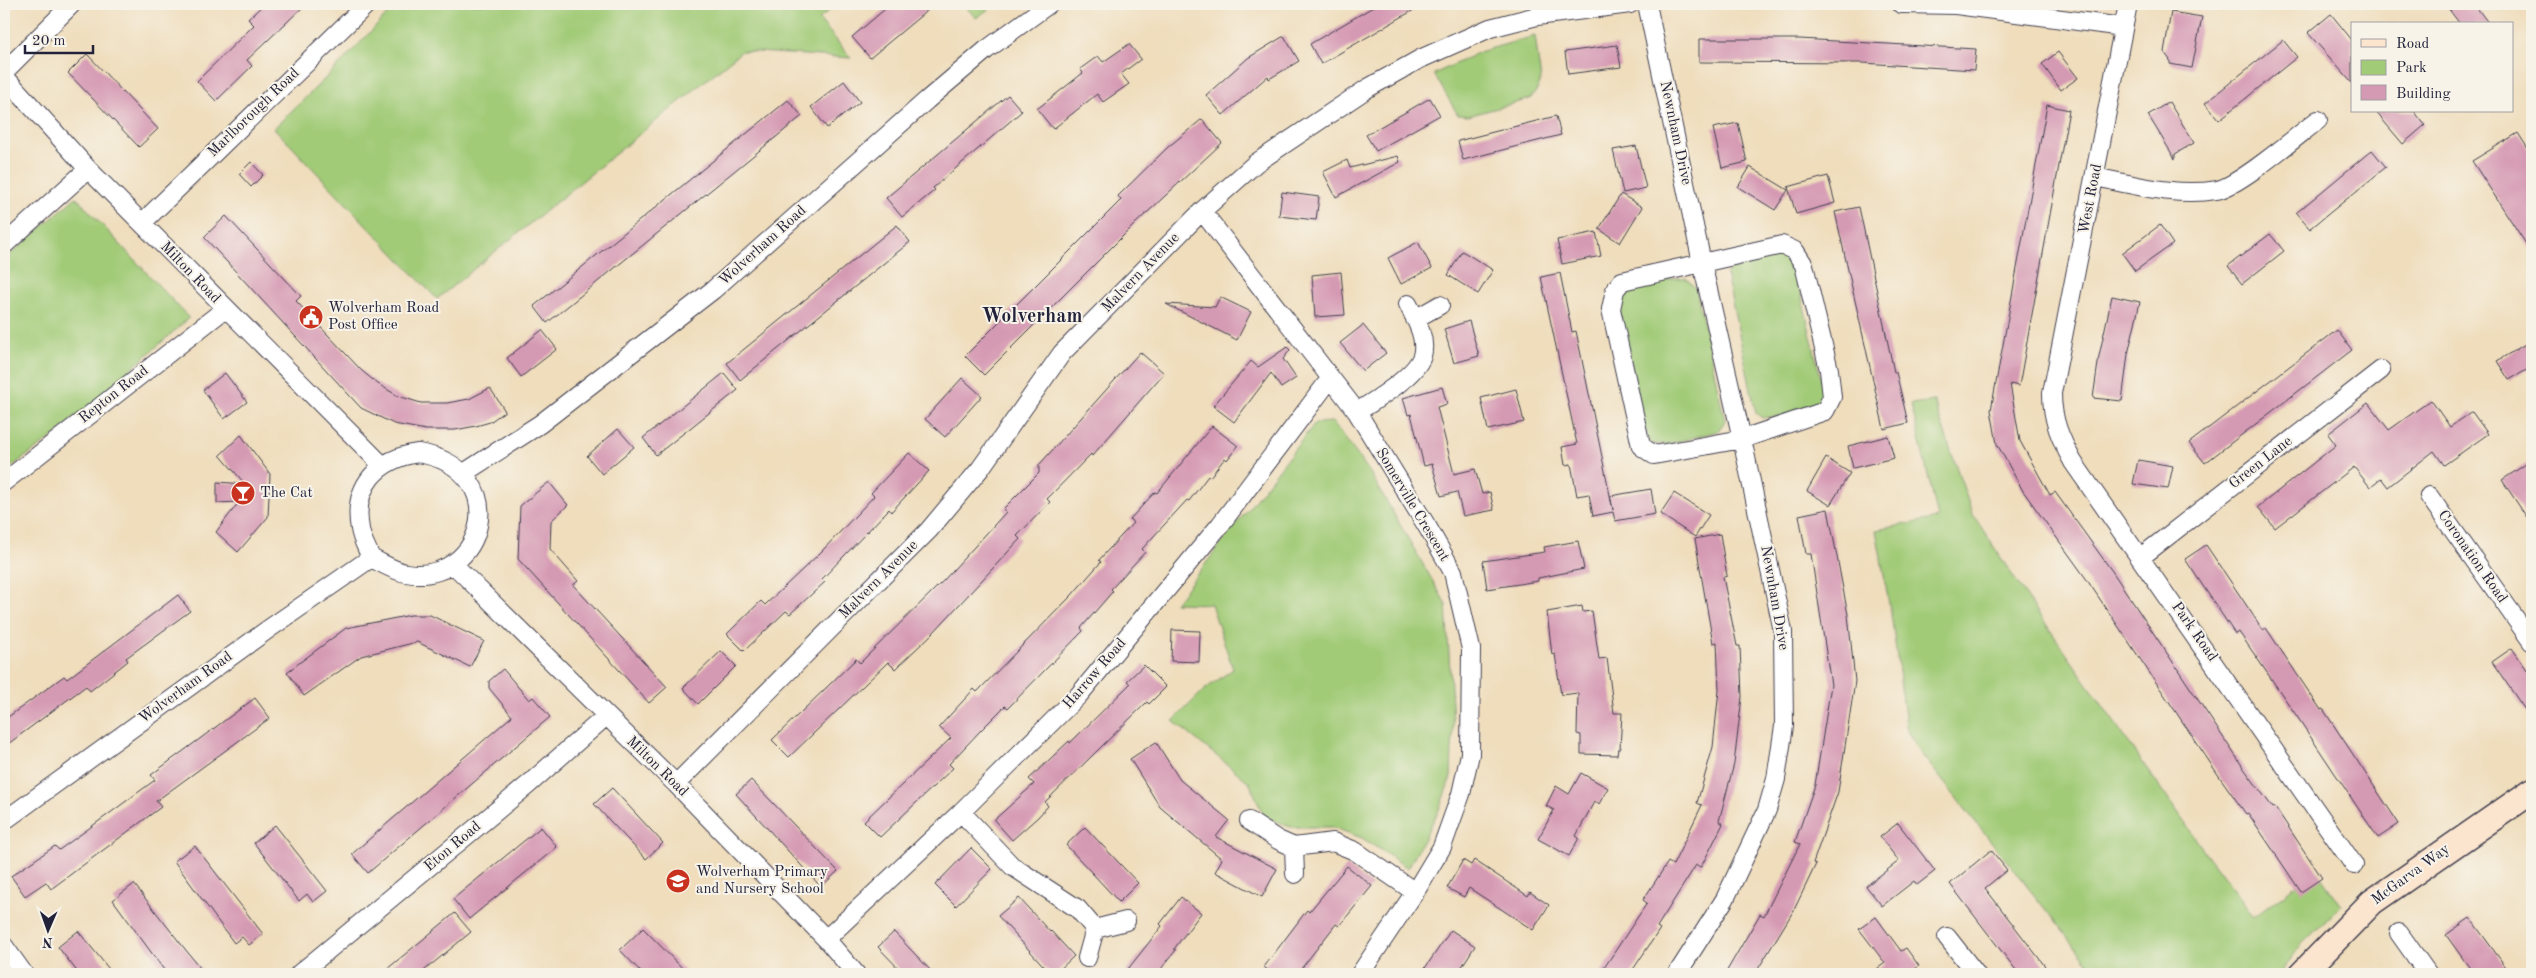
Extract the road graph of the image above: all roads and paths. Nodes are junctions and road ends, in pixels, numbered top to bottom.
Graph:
1 (72, 4) edge
2 (367, 4) edge
3 (1049, 4) edge
4 (1630, 4) edge
5 (1647, 4) edge
6 (1901, 4) edge
7 (2128, 4) edge
8 (2123, 27) junction
9 (4, 74) edge
10 (2318, 120) dead end
11 (88, 169) junction
12 (2095, 177) junction
13 (1202, 211) junction
14 (142, 223) junction
15 (4, 246) edge
16 (1702, 263) junction
17 (1440, 305) dead end
18 (225, 309) junction
19 (2381, 370) dead end
20 (1330, 379) junction
21 (2052, 393) joint
22 (1357, 412) junction
23 (1742, 439) junction
24 (382, 465) junction
25 (464, 473) junction
26 (4, 482) edge
27 (2429, 496) dead end
28 (2141, 557) junction
29 (371, 558) junction
30 (453, 564) junction
31 (2532, 642) edge
32 (605, 717) junction
33 (676, 784) junction
34 (2532, 791) edge
35 (961, 812) junction
36 (4, 821) edge
37 (1249, 821) dead end
38 (1294, 847) junction
39 (2354, 865) dead end
40 (1295, 874) dead end
41 (1415, 892) junction
42 (1126, 921) dead end
43 (1095, 929) junction
44 (2399, 933) dead end
45 (1947, 937) dead end
46 (826, 939) junction
47 (4, 946) edge
48 (1087, 958) dead end
49 (24, 974) edge
50 (298, 974) edge
51 (856, 974) edge
52 (1360, 974) edge
53 (1677, 974) edge
54 (1976, 974) edge
55 (2302, 974) edge
56 (2428, 974) edge

1 - 9 street
2 - 14 street, Marlborough Road
3 - 25 street, Wolverham Road
4 - 13 street, Malvern Avenue
5 - 16 street, Newnham Drive
6 - 8 street
7 - 8 street, West Road
8 - 12 street, West Road
9 - 11 street, Milton Road
10 - 12 street
11 - 14 street, Milton Road
11 - 15 street
12 - 21 street, West Road
13 - 20 street, Somerville Crescent
13 - 33 street, Malvern Avenue
14 - 18 street, Milton Road
16 - 23 street, Newnham Drive
16 - 23 street
16 - 23 street
17 - 22 street
18 - 24 street, Milton Road
18 - 26 street, Repton Road
19 - 28 street, Green Lane
20 - 22 street, Somerville Crescent
20 - 35 street, Harrow Road
21 - 28 street, Park Road
22 - 41 street, Somerville Crescent
23 - 53 street, Newnham Drive
24 - 25 street
24 - 29 street
25 - 30 street
27 - 31 street, Coronation Road
28 - 39 street, Park Road
29 - 30 street
29 - 36 street, Wolverham Road
30 - 32 street, Milton Road
32 - 33 street, Milton Road
32 - 50 street, Eton Road
33 - 46 street, Milton Road
34 - 55 street, McGarva Way
35 - 43 street
35 - 46 street, Harrow Road
37 - 38 street
38 - 40 street
38 - 41 street
41 - 52 street, Somerville Crescent
42 - 43 street
43 - 48 street
44 - 56 street
45 - 54 street
46 - 51 street, Milton Road
47 - 49 street

